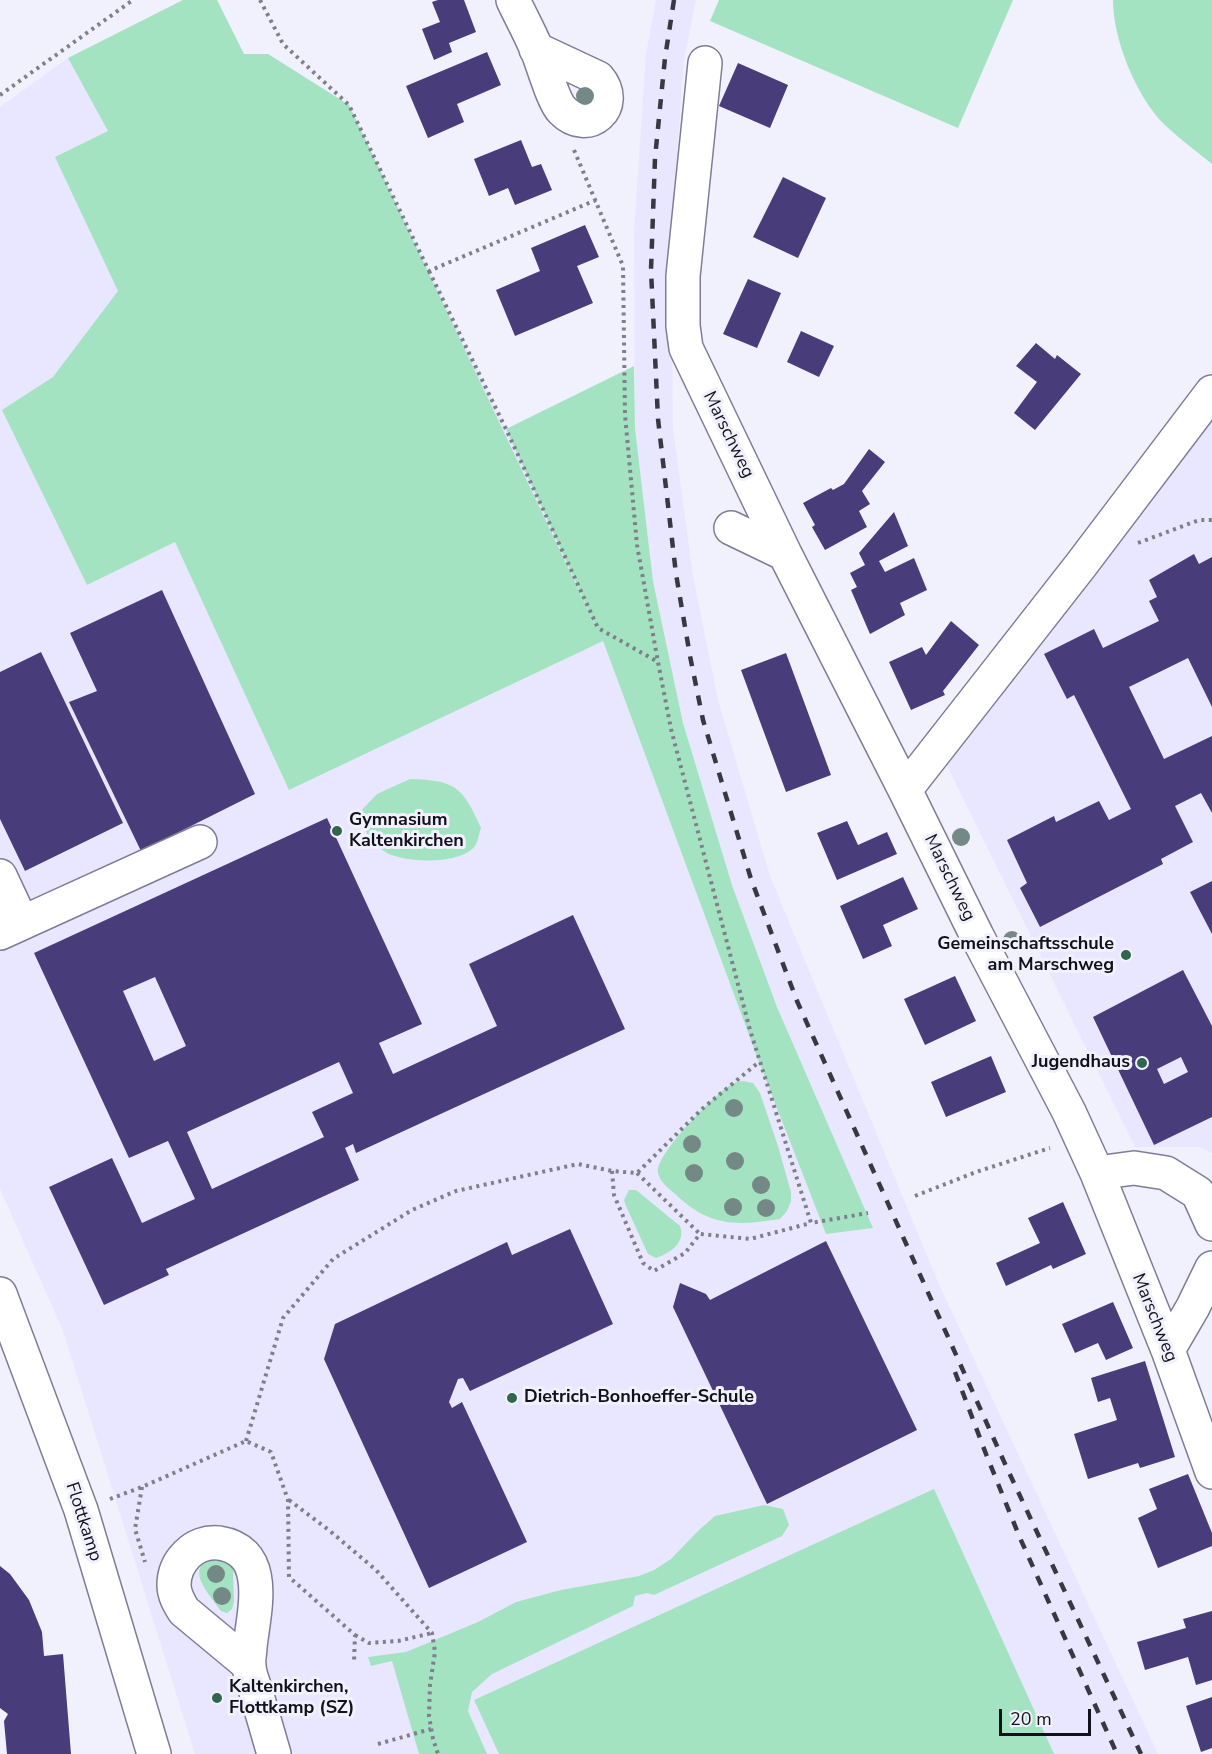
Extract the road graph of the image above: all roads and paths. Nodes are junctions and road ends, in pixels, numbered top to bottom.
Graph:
1 (133, 0) edge
2 (260, 0) edge
3 (513, 0) edge
4 (536, 49) junction
5 (705, 63) dead end
6 (0, 95) edge
7 (561, 110) junction
8 (596, 200) junction
9 (429, 271) junction
10 (1212, 392) edge
11 (1202, 423) edge
12 (1212, 520) edge
13 (731, 528) dead end
14 (1135, 544) dead end
15 (785, 554) junction
16 (658, 662) junction
17 (906, 790) junction
18 (200, 842) dead end
19 (0, 876) edge
20 (11, 928) edge
21 (759, 1062) junction
22 (1080, 1138) junction
23 (612, 1171) junction
24 (637, 1173) junction
25 (1097, 1173) junction
26 (915, 1196) dead end
27 (868, 1213) dead end
28 (811, 1223) junction
29 (1212, 1224) edge
30 (700, 1234) junction
31 (1212, 1268) edge
32 (0, 1294) edge
33 (1168, 1350) junction
34 (246, 1441) junction
35 (1212, 1472) edge
36 (288, 1500) junction
37 (81, 1510) junction
38 (432, 1633) junction
39 (355, 1635) junction
40 (354, 1662) dead end
41 (249, 1665) dead end
42 (431, 1730) junction
43 (378, 1744) dead end
44 (154, 1754) edge
45 (274, 1754) edge
46 (438, 1754) edge

1 - 6 path
2 - 9 path
3 - 4 street
4 - 7 street
4 - 7 street
5 - 15 street, Marschweg
7 - 8 path
8 - 9 path
8 - 16 path
9 - 16 path
10 - 11 street
11 - 17 street
12 - 14 path
13 - 15 street
15 - 17 street, Marschweg
16 - 21 path
17 - 22 street, Marschweg
18 - 20 street
19 - 20 street
21 - 24 path
21 - 28 path
22 - 25 street, Marschweg
22 - 26 path
23 - 24 path
23 - 30 path
23 - 34 path
24 - 30 path
25 - 29 street
25 - 33 street, Marschweg
27 - 28 path
28 - 30 path
31 - 33 street
32 - 37 street, Flottkamp
33 - 35 street, Marschweg
34 - 36 path
34 - 37 path
36 - 38 path
36 - 39 path
37 - 44 street, Flottkamp
38 - 39 path
38 - 42 path
39 - 40 path
41 - 45 street
42 - 43 path
42 - 46 path

